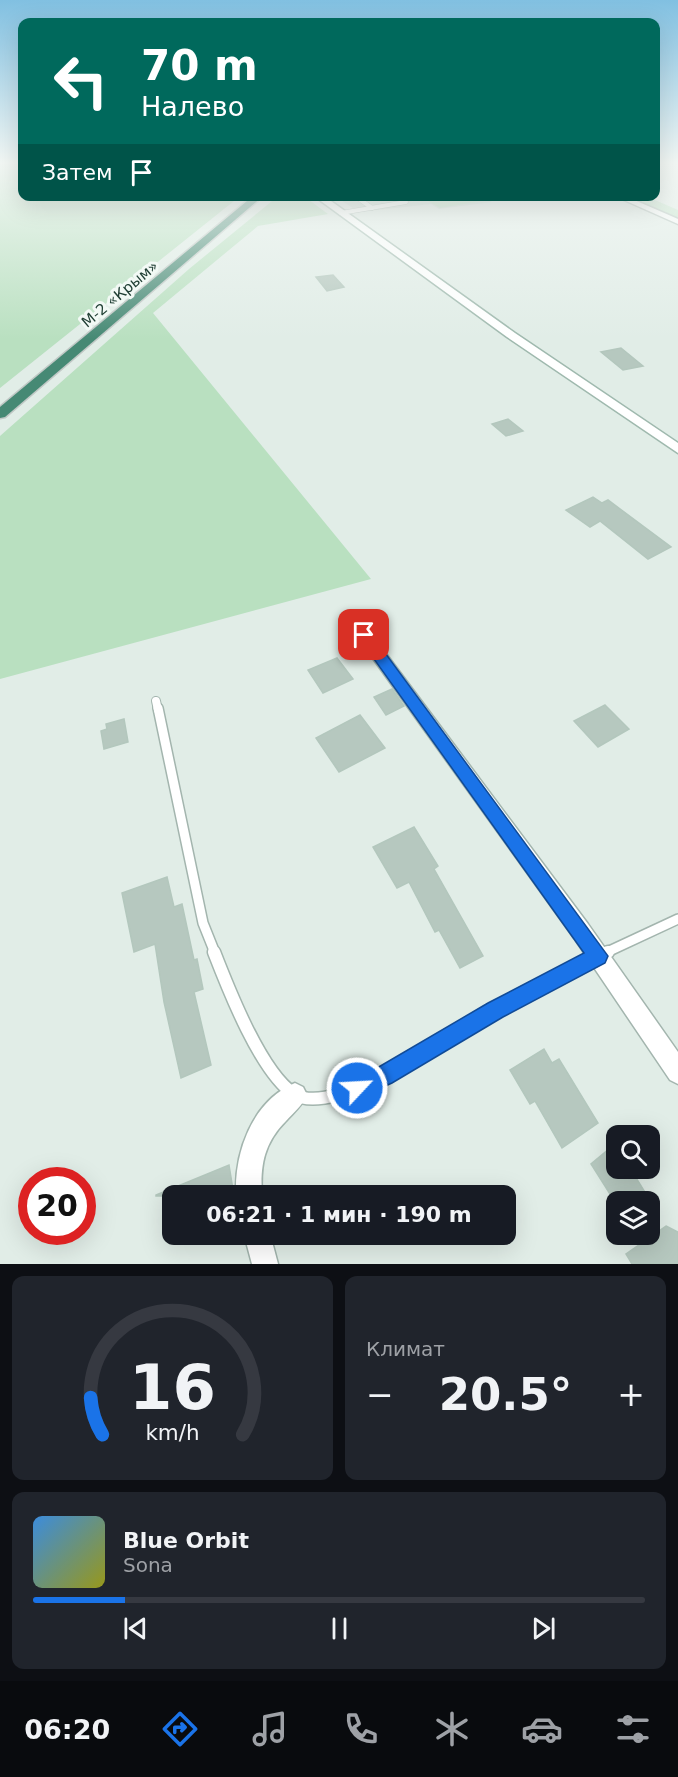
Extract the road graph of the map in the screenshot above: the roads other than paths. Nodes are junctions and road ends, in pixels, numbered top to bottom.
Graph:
1 (229, 221) edge
2 (352, 221) edge
3 (0, 414) edge
4 (678, 449) edge
5 (364, 635) dead end
6 (156, 701) dead end
7 (678, 919) edge
8 (598, 956) junction
9 (678, 1072) edge
10 (296, 1095) junction
11 (249, 1185) edge
12 (260, 1245) edge
13 (266, 1264) edge

1 - 3 highway, М-2 «Крым»
2 - 4 main road
5 - 8 street
6 - 10 lane
7 - 8 lane
8 - 9 street
8 - 10 lane
10 - 11 street
12 - 13 street

